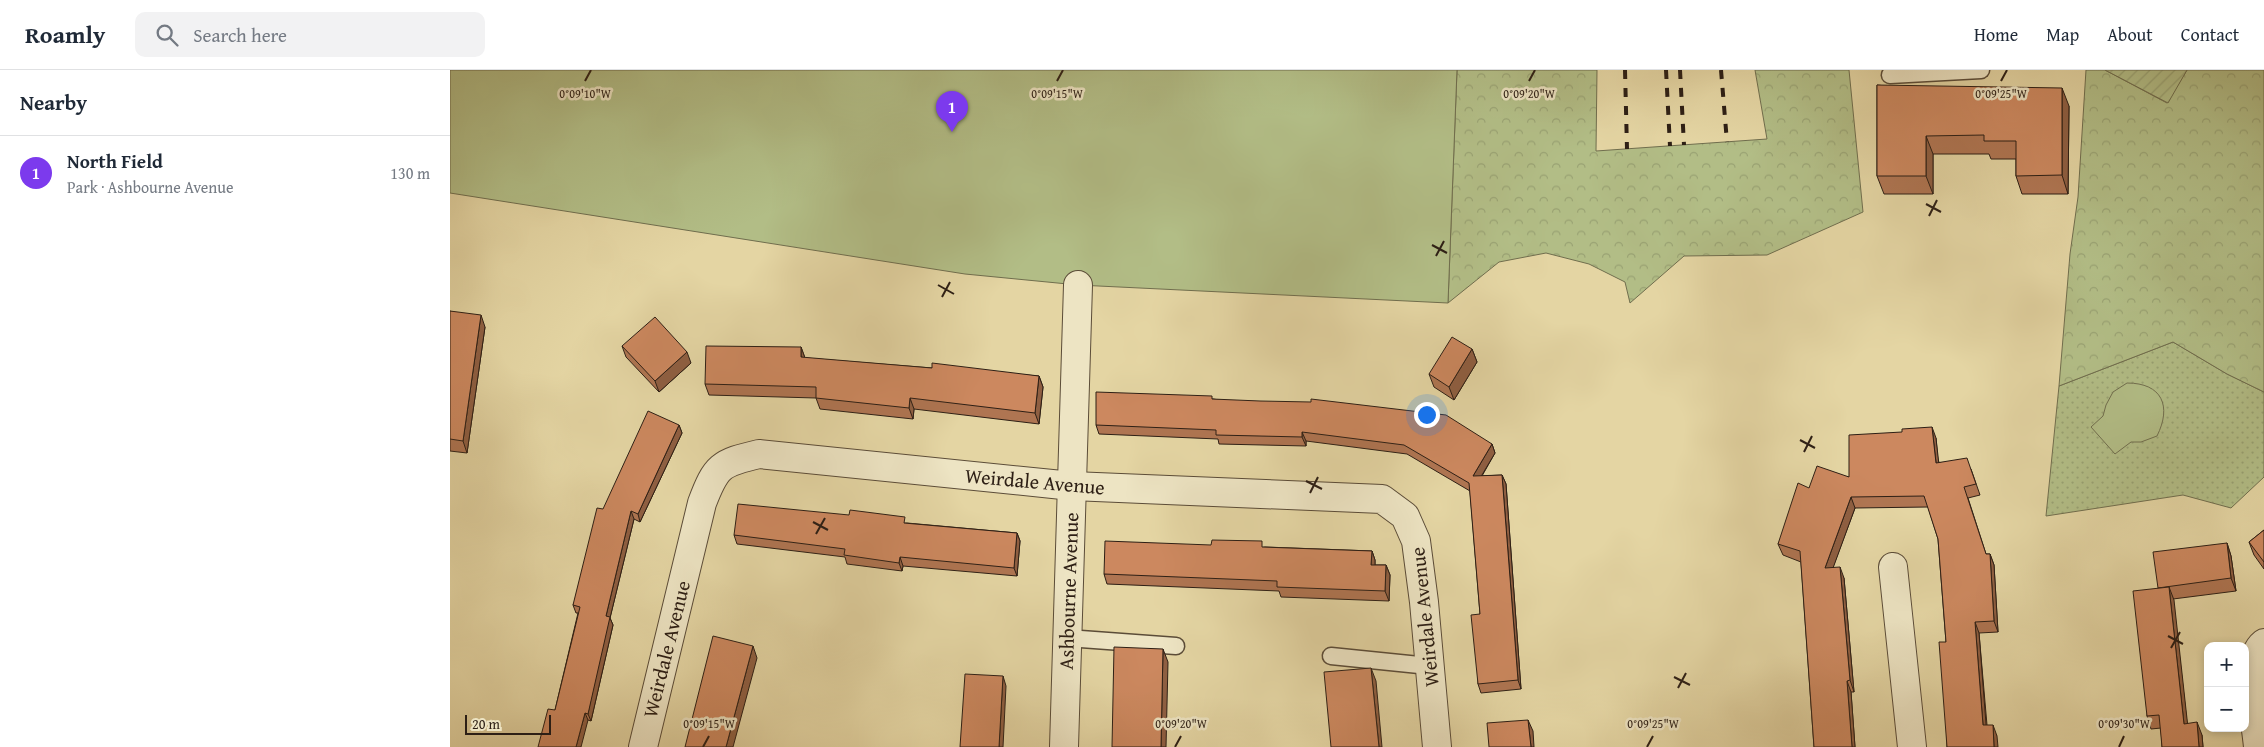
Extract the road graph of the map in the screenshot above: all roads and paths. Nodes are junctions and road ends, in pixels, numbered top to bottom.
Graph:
1 (1981, 70) edge
2 (1890, 75) dead end
3 (1078, 285) dead end
4 (1072, 486) junction
5 (1893, 567) dead end
6 (1067, 638) junction
7 (2264, 643) edge
8 (1176, 646) dead end
9 (1331, 656) dead end
10 (1429, 666) junction
11 (643, 747) edge
12 (1064, 747) edge
13 (1437, 747) edge
14 (1912, 747) edge
15 (2258, 747) edge

1 - 2 lane
3 - 4 street, Ashbourne Avenue
4 - 6 street, Ashbourne Avenue
4 - 10 street, Weirdale Avenue
4 - 11 street, Weirdale Avenue
5 - 14 street
6 - 8 lane
6 - 12 street, Ashbourne Avenue
7 - 15 street
9 - 10 lane
10 - 13 street, Weirdale Avenue

